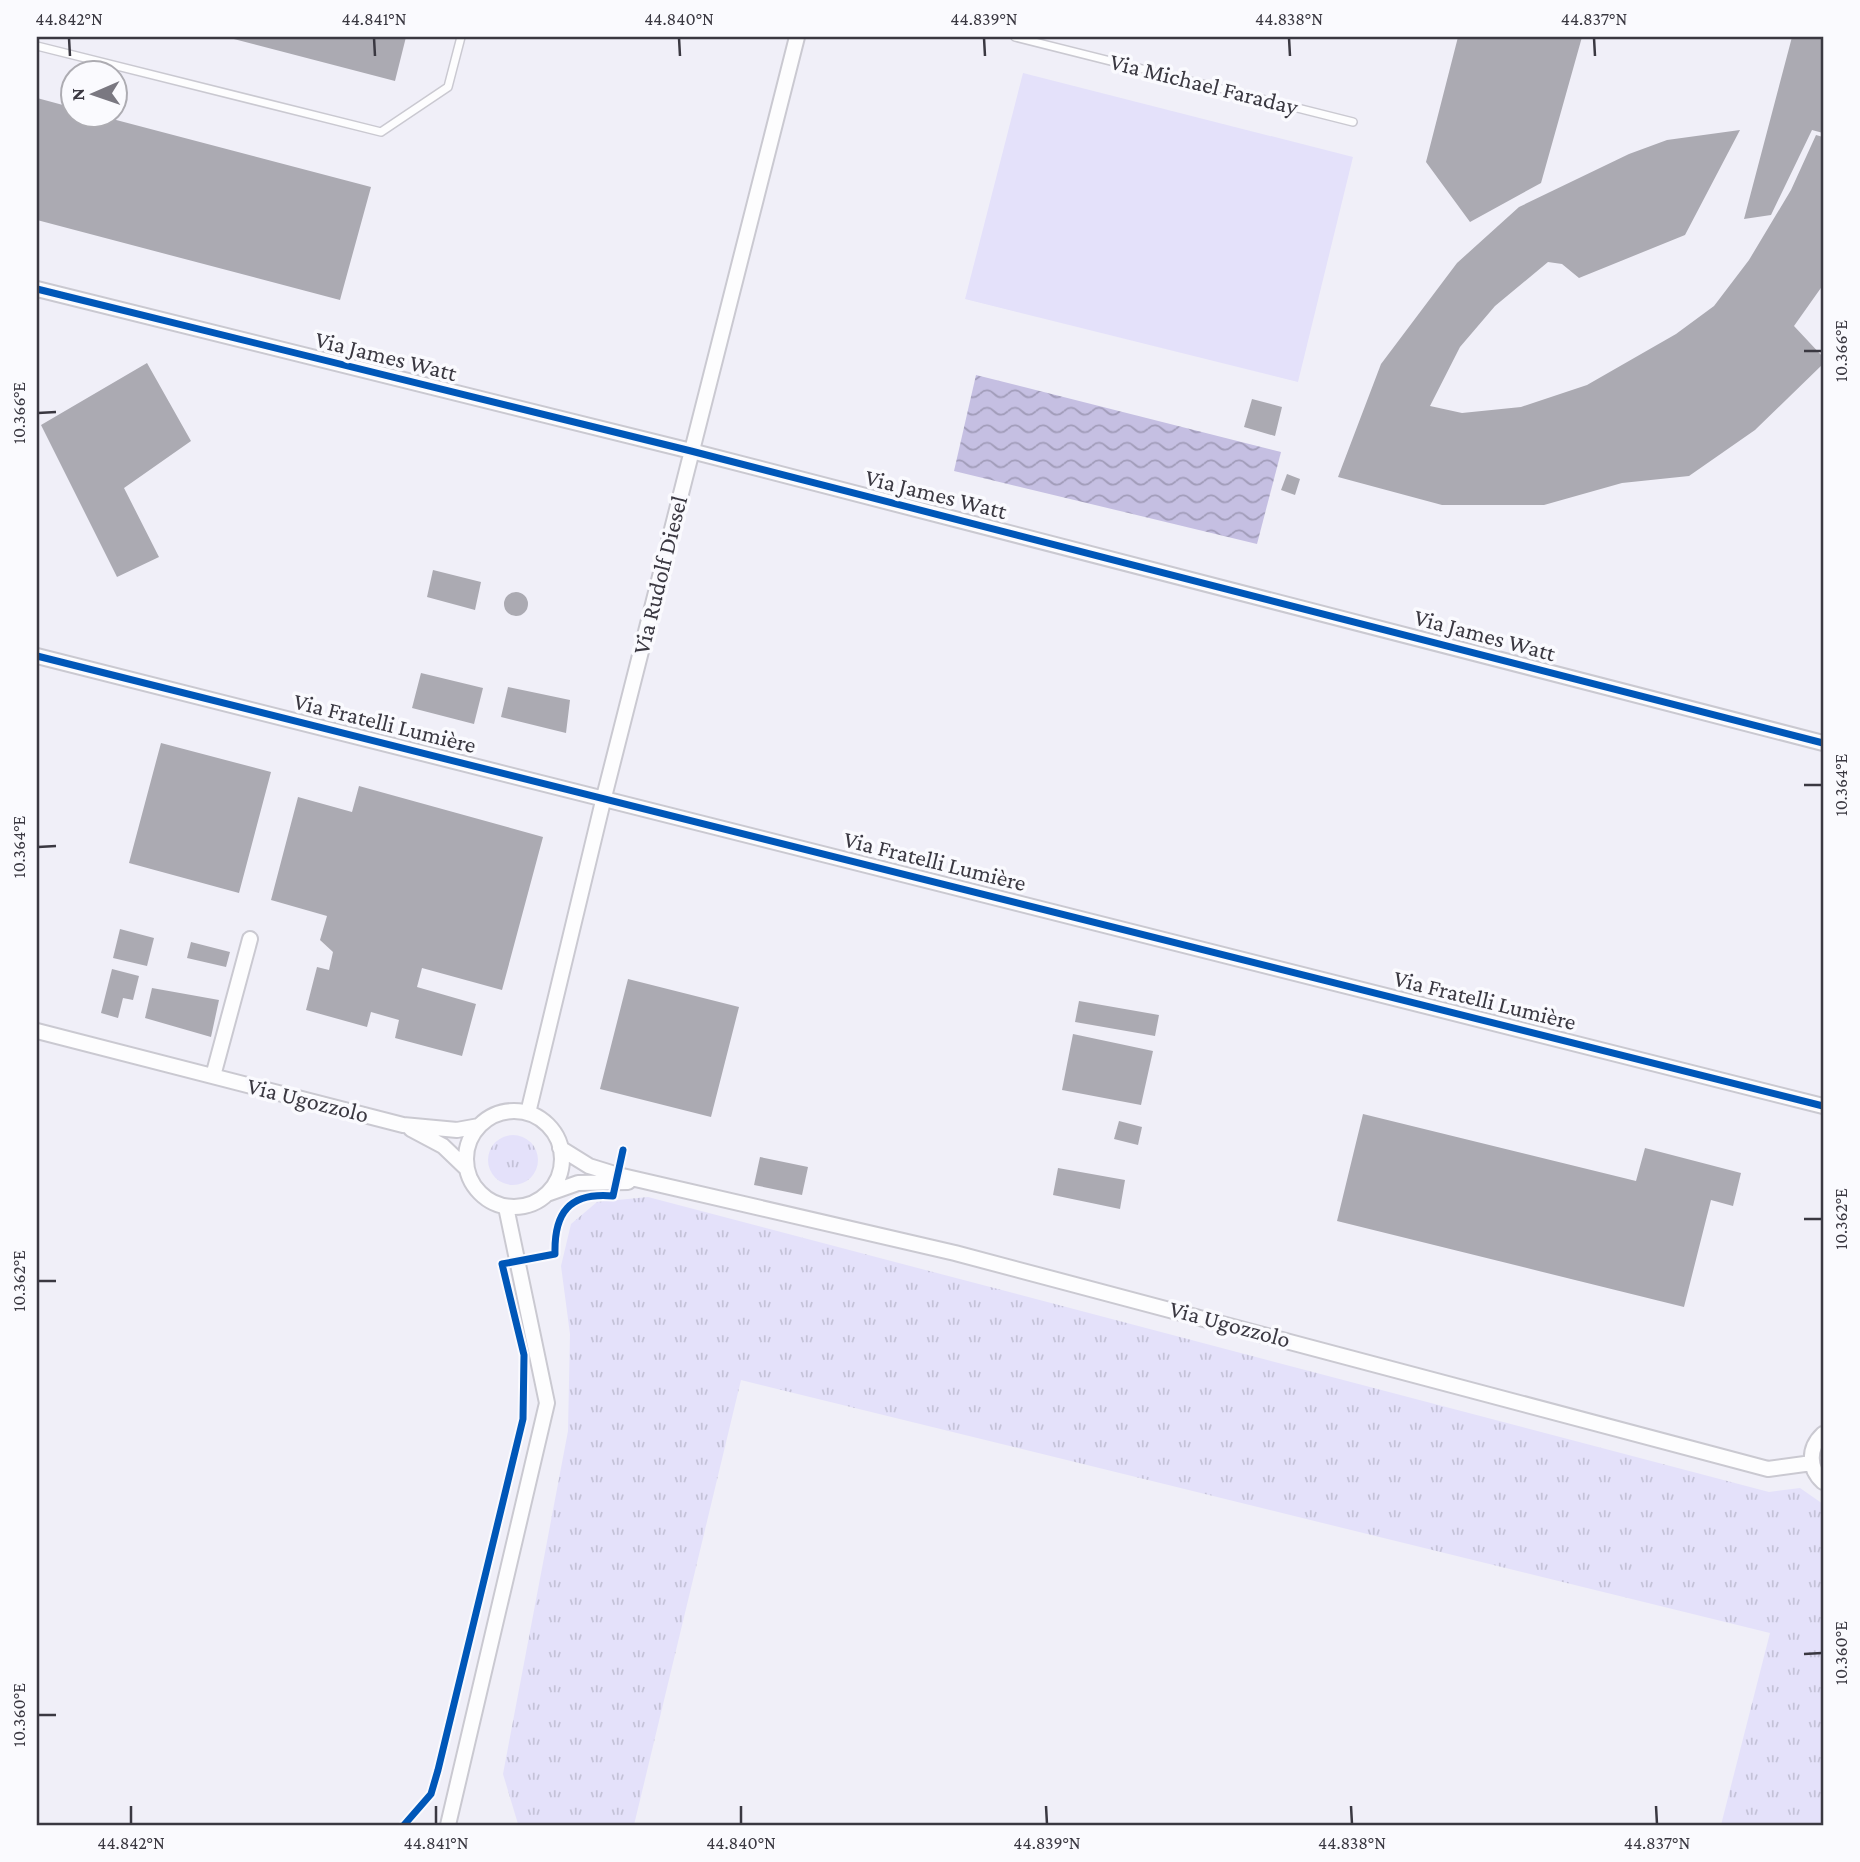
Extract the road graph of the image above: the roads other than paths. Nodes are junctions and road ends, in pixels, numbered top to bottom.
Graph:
1 (461, 37) edge
2 (796, 37) edge
3 (1015, 37) edge
4 (37, 46) edge
5 (1353, 122) dead end
6 (37, 289) edge
7 (691, 451) junction
8 (37, 656) edge
9 (1823, 743) edge
10 (604, 797) junction
11 (250, 939) dead end
12 (37, 1031) edge
13 (213, 1076) junction
14 (1823, 1106) edge
15 (528, 1113) junction
16 (403, 1125) junction
17 (479, 1126) junction
18 (561, 1148) junction
19 (467, 1168) junction
20 (646, 1182) junction
21 (547, 1194) junction
22 (506, 1207) junction
23 (1823, 1434) edge
24 (1812, 1463) junction
25 (1823, 1482) edge
26 (448, 1825) edge

1 - 4 lane
2 - 7 street, Via Rudolf Diesel
3 - 5 lane, Via Michael Faraday
6 - 7 street, Via James Watt
7 - 9 street, Via James Watt
7 - 10 street, Via Rudolf Diesel
8 - 10 street, Via Fratelli Lumière
10 - 14 street, Via Fratelli Lumière
10 - 15 street, Via Rudolf Diesel
11 - 13 street, Via Ugozzolo
12 - 13 street, Via Ugozzolo
13 - 16 street, Via Ugozzolo
15 - 17 street
15 - 18 street
16 - 17 street, Via Ugozzolo
16 - 19 street, Via Ugozzolo
17 - 19 street
18 - 20 street, Via Ugozzolo
18 - 21 street
19 - 22 street
20 - 21 street, Via Ugozzolo
20 - 24 street, Via Ugozzolo
21 - 22 street
22 - 26 street
23 - 24 street
24 - 25 street

